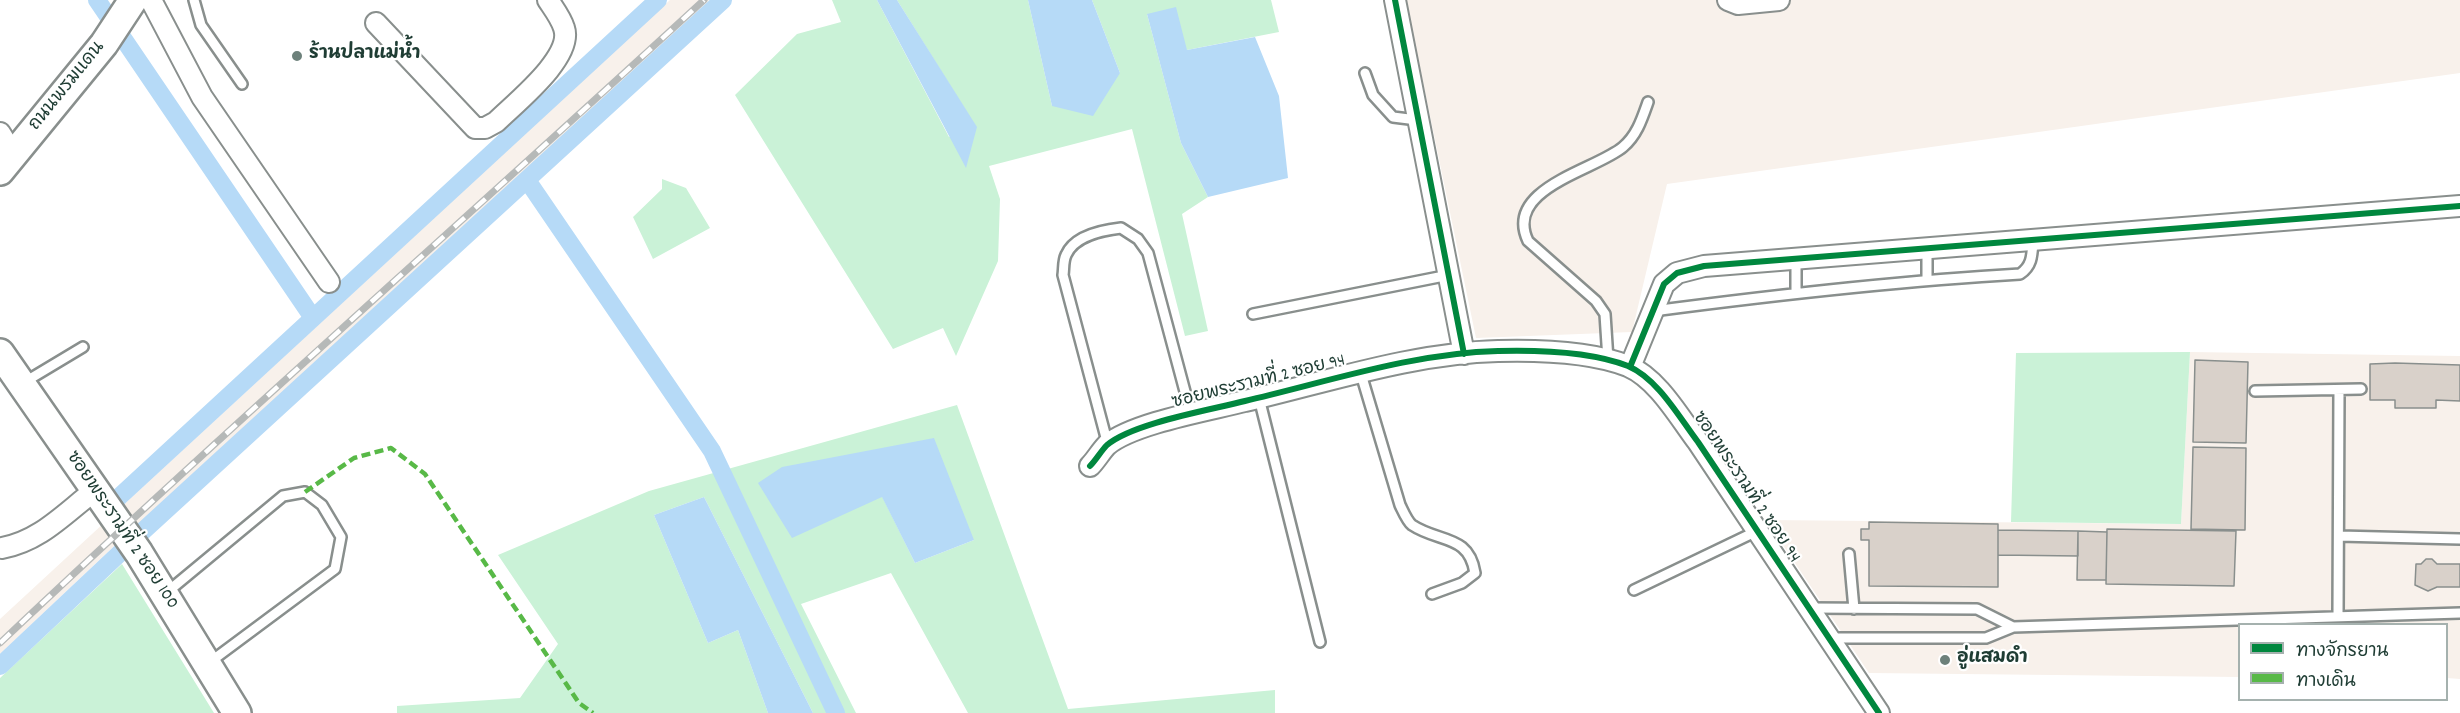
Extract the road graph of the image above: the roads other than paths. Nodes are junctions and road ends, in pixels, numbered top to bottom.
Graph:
1 (194, 0) edge
2 (548, 0) edge
3 (1395, 0) edge
4 (1728, 0) edge
5 (1779, 0) edge
6 (127, 12) edge
7 (376, 22) dead end
8 (1365, 73) dead end
9 (242, 84) dead end
10 (1648, 102) dead end
11 (1417, 120) junction
12 (4, 153) edge
13 (2460, 206) edge
14 (2033, 241) junction
15 (1927, 250) junction
16 (1796, 258) junction
17 (1449, 275) junction
18 (1927, 279) junction
19 (330, 282) dead end
20 (1796, 292) junction
21 (1653, 310) junction
22 (1252, 314) dead end
23 (83, 347) dead end
24 (0, 353) edge
25 (1464, 354) junction
26 (1608, 360) junction
27 (1630, 368) junction
28 (1361, 374) junction
29 (21, 384) junction
30 (2361, 389) dead end
31 (2339, 390) junction
32 (2254, 391) dead end
33 (1259, 398) junction
34 (1191, 414) junction
35 (1108, 445) junction
36 (1090, 466) dead end
37 (94, 491) junction
38 (1756, 531) junction
39 (2339, 536) junction
40 (2460, 539) edge
41 (2, 548) dead end
42 (1849, 554) dead end
43 (1634, 590) dead end
44 (164, 594) junction
45 (1432, 594) dead end
46 (1807, 608) junction
47 (1854, 609) junction
48 (2460, 613) edge
49 (2338, 615) junction
50 (2013, 627) junction
51 (1828, 638) junction
52 (1320, 642) dead end
53 (207, 664) junction
54 (237, 713) edge
55 (1880, 713) edge

1 - 9 lane
2 - 7 street
3 - 11 street
4 - 5 street
6 - 12 main road, ถนนพรมแดน
6 - 19 street
8 - 11 lane
10 - 26 lane
11 - 17 street
13 - 14 street
14 - 15 street
14 - 18 lane
15 - 16 street
15 - 18 lane
16 - 20 lane
16 - 21 street
17 - 22 lane
17 - 25 street
18 - 20 lane
20 - 21 lane
21 - 27 street
23 - 29 lane
24 - 29 main road, ซอยพระรามที่ 2 ซอย 100
25 - 26 street, ซอยพระรามที่ 2 ซอย 94
25 - 28 street, ซอยพระรามที่ 2 ซอย 94
26 - 27 street, ซอยพระรามที่ 2 ซอย 94
27 - 38 street, ซอยพระรามที่ 2 ซอย 94
28 - 33 street, ซอยพระรามที่ 2 ซอย 94
28 - 45 lane
29 - 37 main road, ซอยพระรามที่ 2 ซอย 100
30 - 31 lane
31 - 32 lane
31 - 39 lane
33 - 34 street, ซอยพระรามที่ 2 ซอย 94
33 - 52 lane
34 - 35 street, ซอยพระรามที่ 2 ซอย 94
34 - 35 lane
35 - 36 street, ซอยพระรามที่ 2 ซอย 94
37 - 41 street
37 - 44 main road, ซอยพระรามที่ 2 ซอย 100
38 - 43 lane
38 - 46 street, ซอยพระรามที่ 2 ซอย 94
39 - 40 lane
39 - 49 lane
42 - 47 lane
44 - 53 main road, ซอยพระรามที่ 2 ซอย 100
44 - 53 lane
46 - 47 lane
46 - 51 street, ซอยพระรามที่ 2 ซอย 94
47 - 50 lane
48 - 49 lane
49 - 50 lane
50 - 51 lane
51 - 55 street, ซอยพระรามที่ 2 ซอย 94
53 - 54 main road, ซอยพระรามที่ 2 ซอย 100

